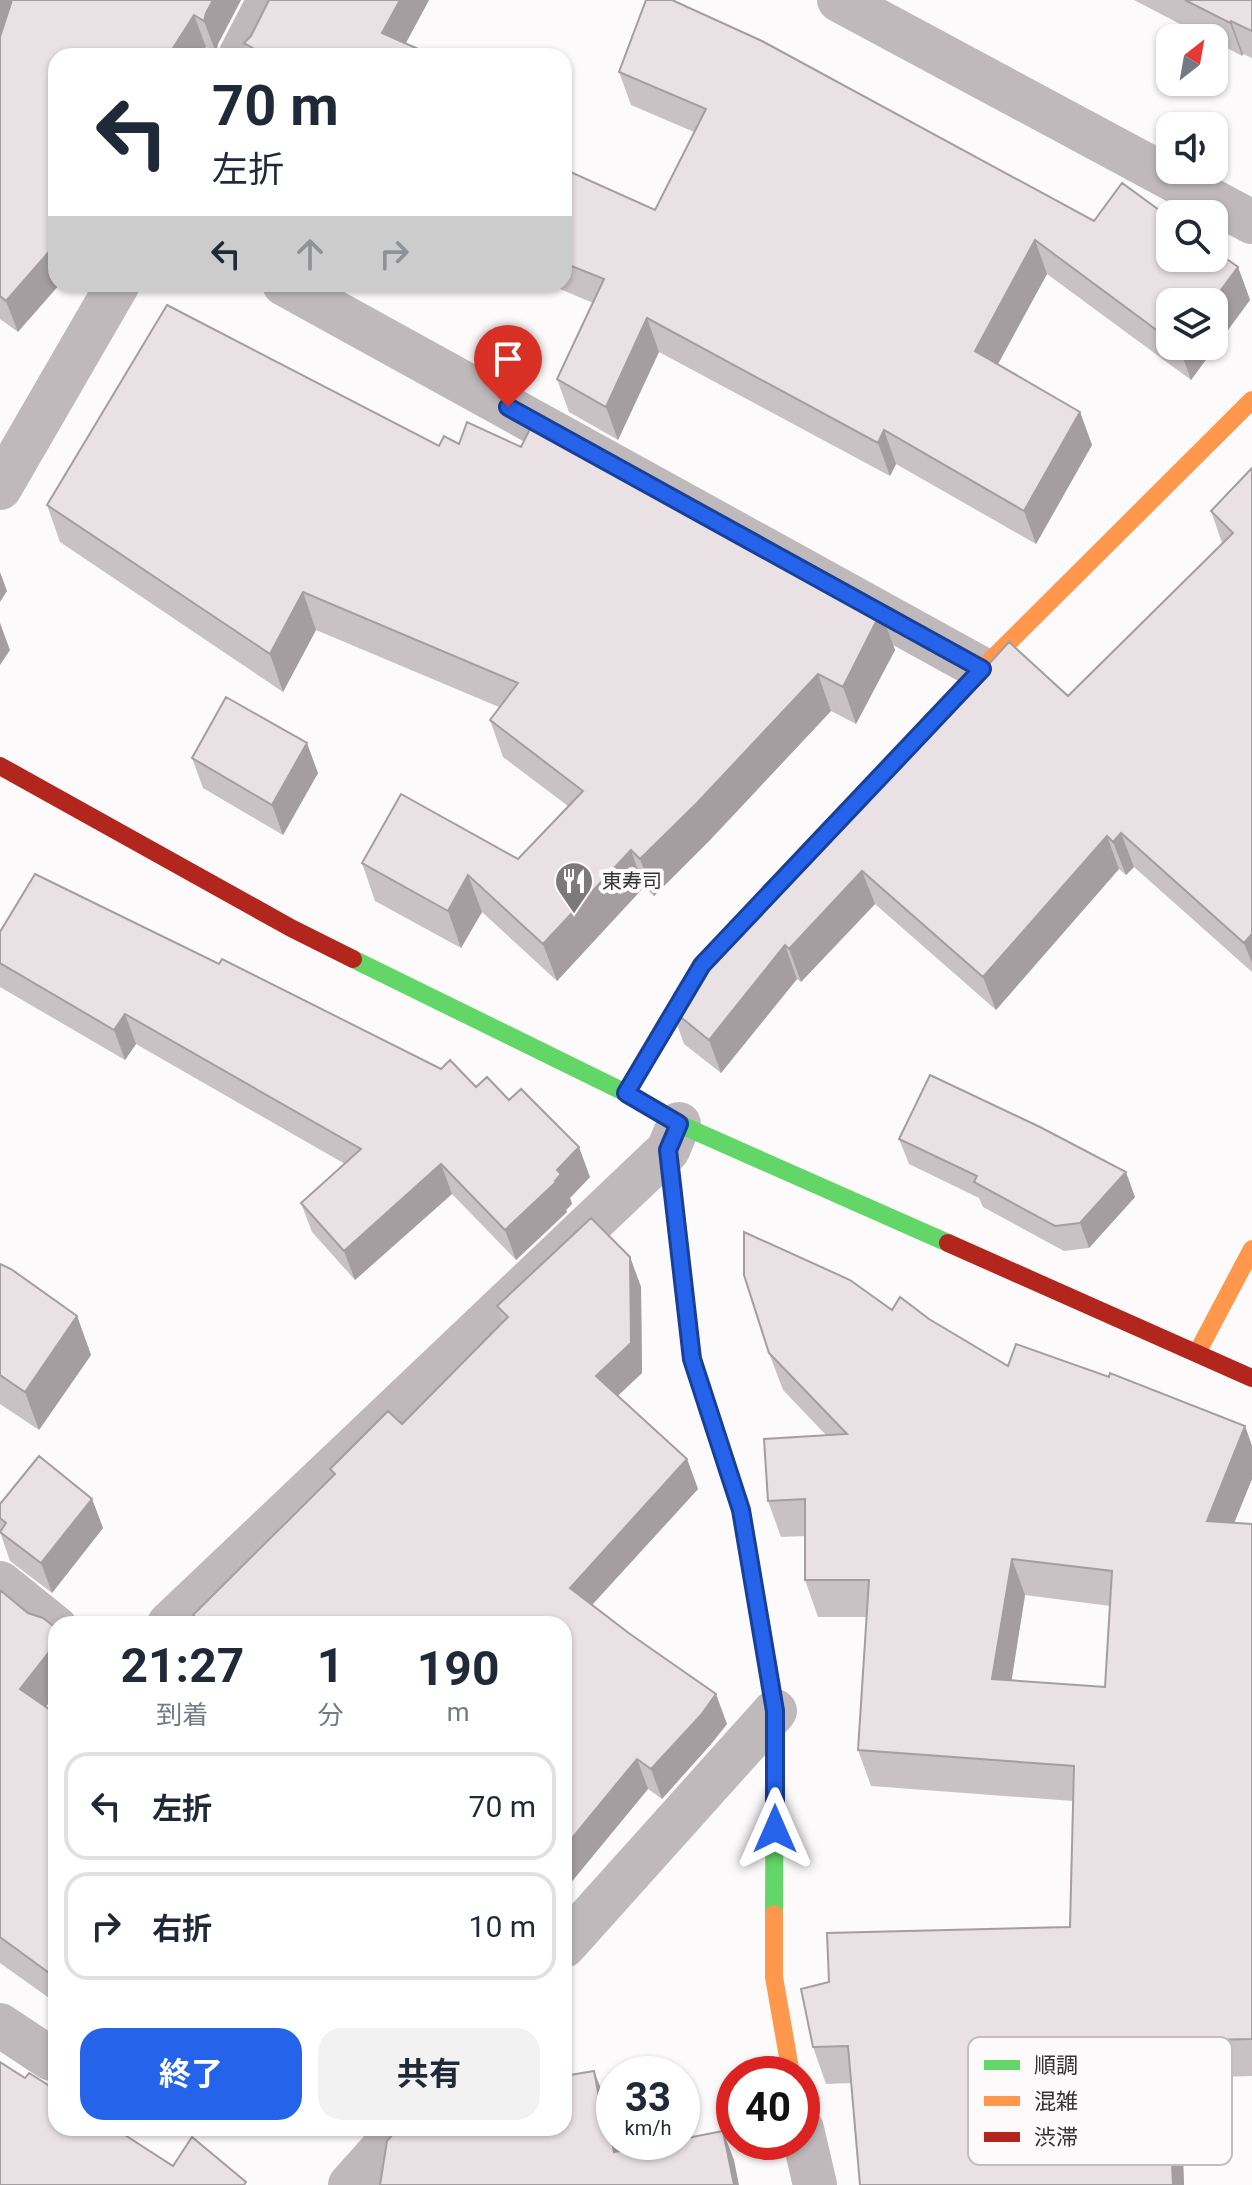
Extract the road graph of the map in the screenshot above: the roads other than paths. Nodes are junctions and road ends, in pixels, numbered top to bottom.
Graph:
1 (269, 0) edge
2 (839, 0) edge
3 (244, 48) edge
4 (1252, 222) edge
5 (113, 292) edge
6 (299, 292) edge
7 (1252, 400) edge
8 (0, 488) edge
9 (982, 669) junction
10 (0, 766) edge
11 (874, 783) edge
12 (712, 954) edge
13 (626, 1093) junction
14 (673, 1137) junction
15 (1252, 1249) edge
16 (1197, 1353) junction
17 (1252, 1378) edge
18 (0, 1583) edge
19 (177, 1616) edge
20 (48, 1622) edge
21 (775, 1711) junction
22 (572, 1937) edge
23 (0, 2025) edge
24 (788, 2056) edge
25 (48, 2057) edge
26 (394, 2136) edge
27 (809, 2160) edge
28 (350, 2185) edge
29 (815, 2185) edge

1 - 3 street
2 - 4 street
5 - 8 street
6 - 9 street
7 - 9 street
9 - 11 street
10 - 13 street
12 - 13 street
13 - 14 street
14 - 16 street
14 - 19 street
14 - 21 street
15 - 16 street
16 - 17 street
18 - 20 street
21 - 22 street
21 - 24 street
23 - 25 street
26 - 28 street
27 - 29 street

